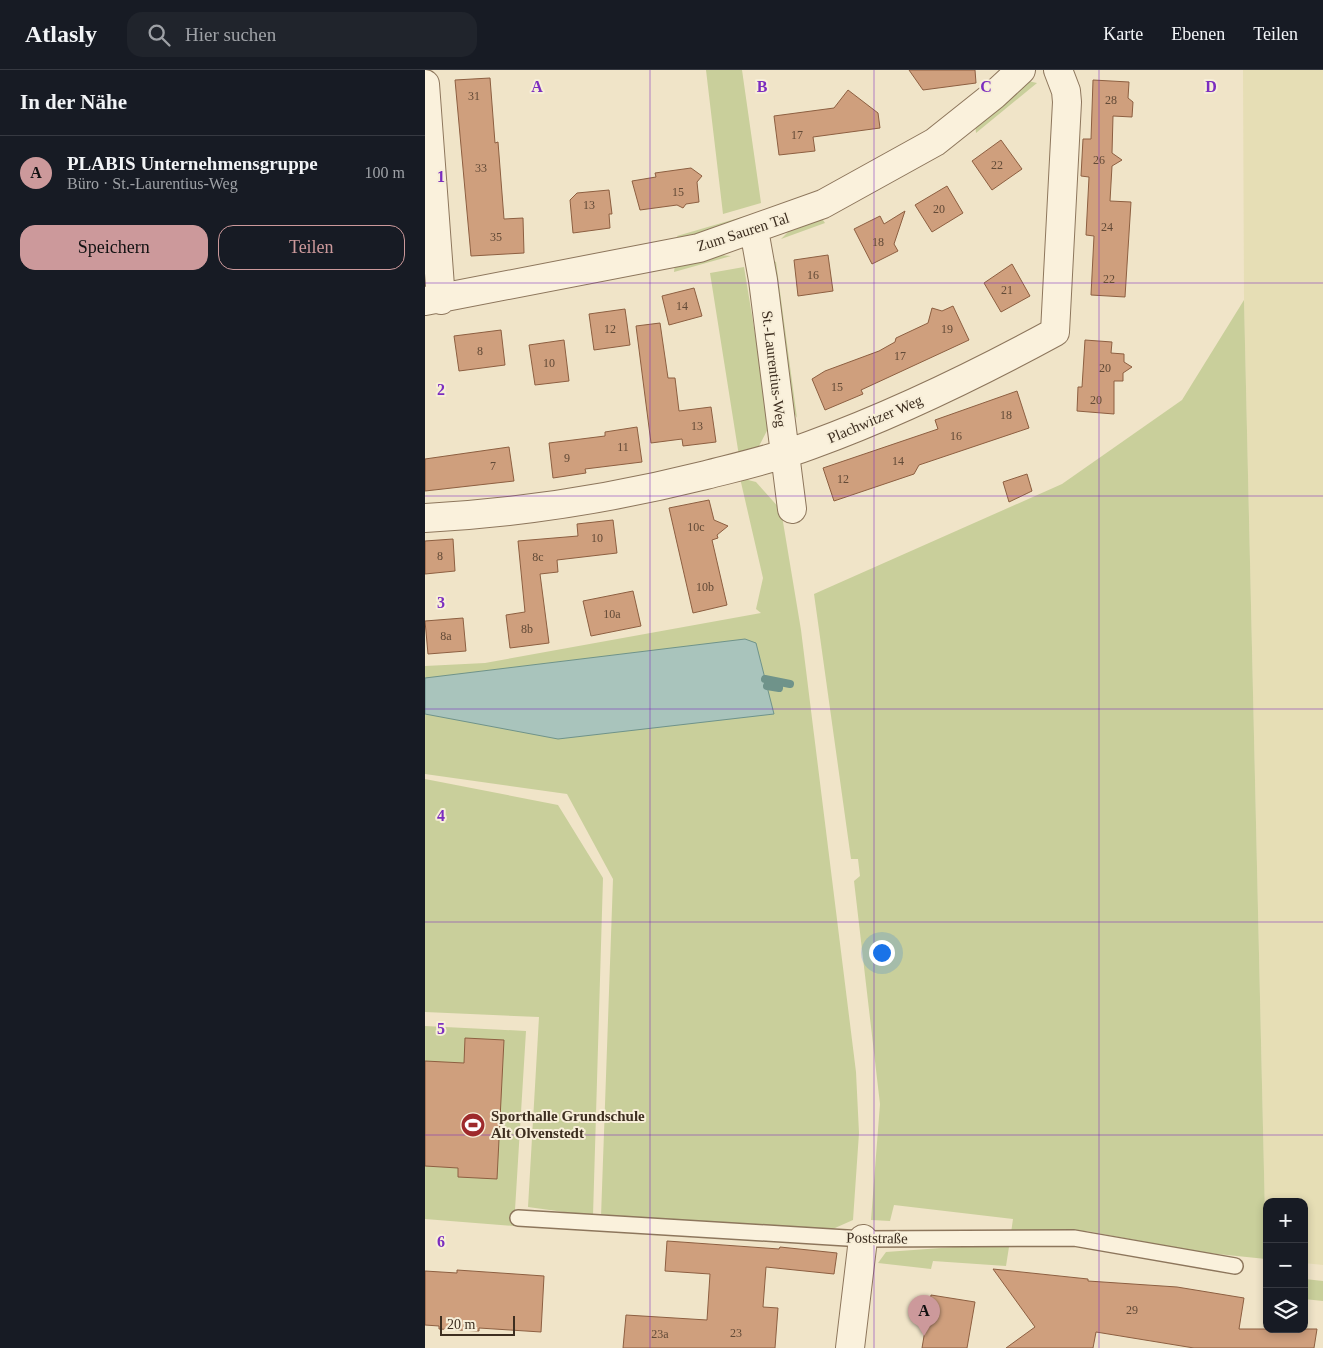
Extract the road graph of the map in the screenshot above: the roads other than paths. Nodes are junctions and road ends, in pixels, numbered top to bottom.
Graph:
1 (1021, 70) edge
2 (1058, 70) edge
3 (425, 84) edge
4 (754, 230) junction
5 (433, 301) edge
6 (785, 454) junction
7 (791, 509) dead end
8 (425, 518) edge
9 (518, 1218) dead end
10 (863, 1239) junction
11 (1235, 1266) dead end
12 (849, 1348) edge

1 - 4 street, Zum Sauren Tal
2 - 6 street, Plachwitzer Weg
3 - 5 street
4 - 5 street, Zum Sauren Tal
4 - 6 street, St.-Laurentius-Weg
6 - 7 street, St.-Laurentius-Weg
6 - 8 street, Plachwitzer Weg
9 - 10 lane, Poststraße
10 - 11 lane, Poststraße
10 - 12 street

